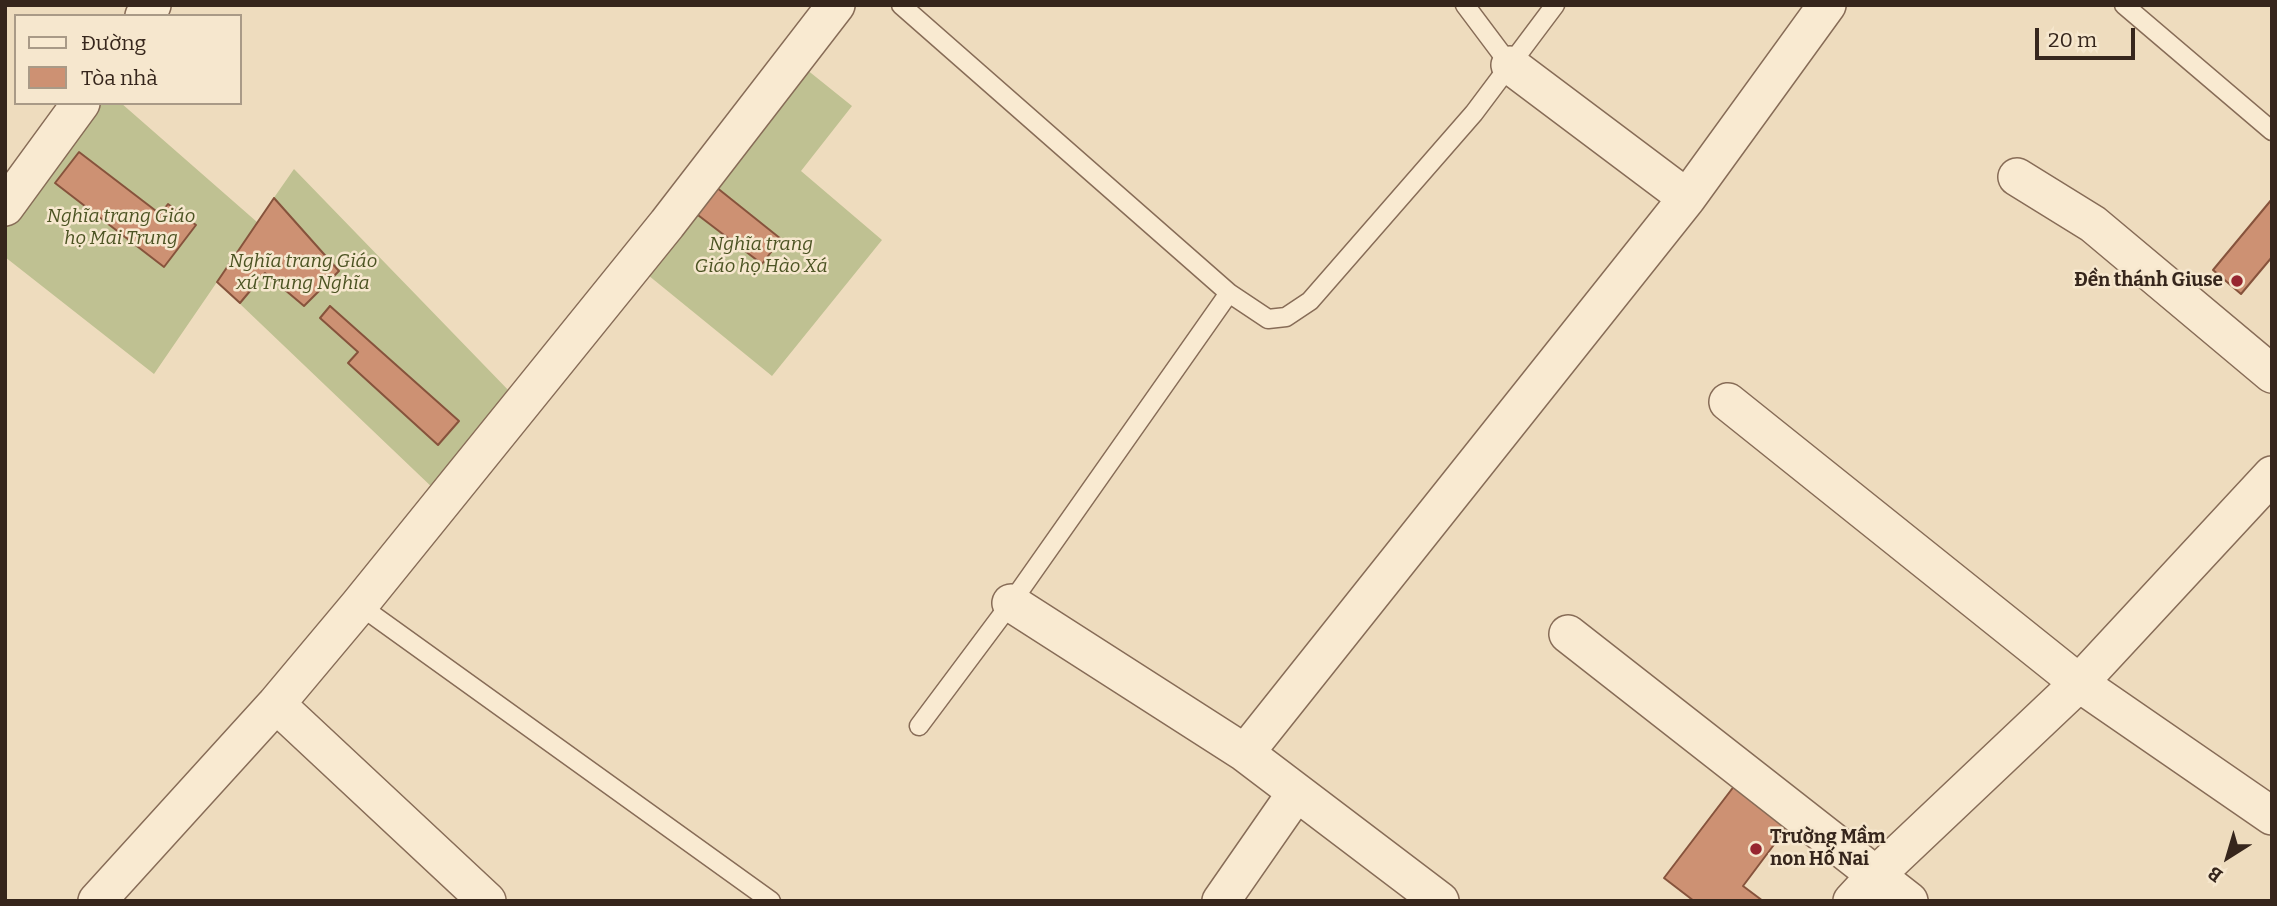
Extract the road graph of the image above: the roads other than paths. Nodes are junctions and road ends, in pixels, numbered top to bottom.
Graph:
1 (836, 5) edge
2 (901, 5) edge
3 (1465, 5) edge
4 (1555, 5) edge
5 (1828, 5) edge
6 (2124, 5) edge
7 (1510, 65) junction
8 (80, 105) edge
9 (2272, 131) edge
10 (2017, 177) dead end
11 (1687, 198) junction
12 (5, 207) edge
13 (1229, 293) junction
14 (2272, 374) edge
15 (1728, 402) dead end
16 (2272, 475) edge
17 (1011, 603) junction
18 (359, 605) junction
19 (1568, 634) dead end
20 (2079, 683) junction
21 (276, 704) junction
22 (919, 726) dead end
23 (1245, 753) junction
24 (1296, 793) junction
25 (2272, 816) edge
26 (1864, 888) edge
27 (97, 901) edge
28 (487, 901) edge
29 (771, 901) edge
30 (1222, 901) edge
31 (1440, 901) edge
32 (1909, 901) edge

1 - 18 street
2 - 13 lane
3 - 7 lane
4 - 7 lane
5 - 11 street
6 - 9 lane
7 - 11 street
7 - 13 lane
8 - 12 street
10 - 14 street
11 - 23 street
13 - 17 lane
15 - 20 street
16 - 20 street
17 - 22 lane
17 - 23 street
18 - 21 street
18 - 29 lane
19 - 26 street
20 - 25 street
20 - 26 street
21 - 27 street
21 - 28 street
23 - 24 street
24 - 30 street
24 - 31 street
26 - 32 street

